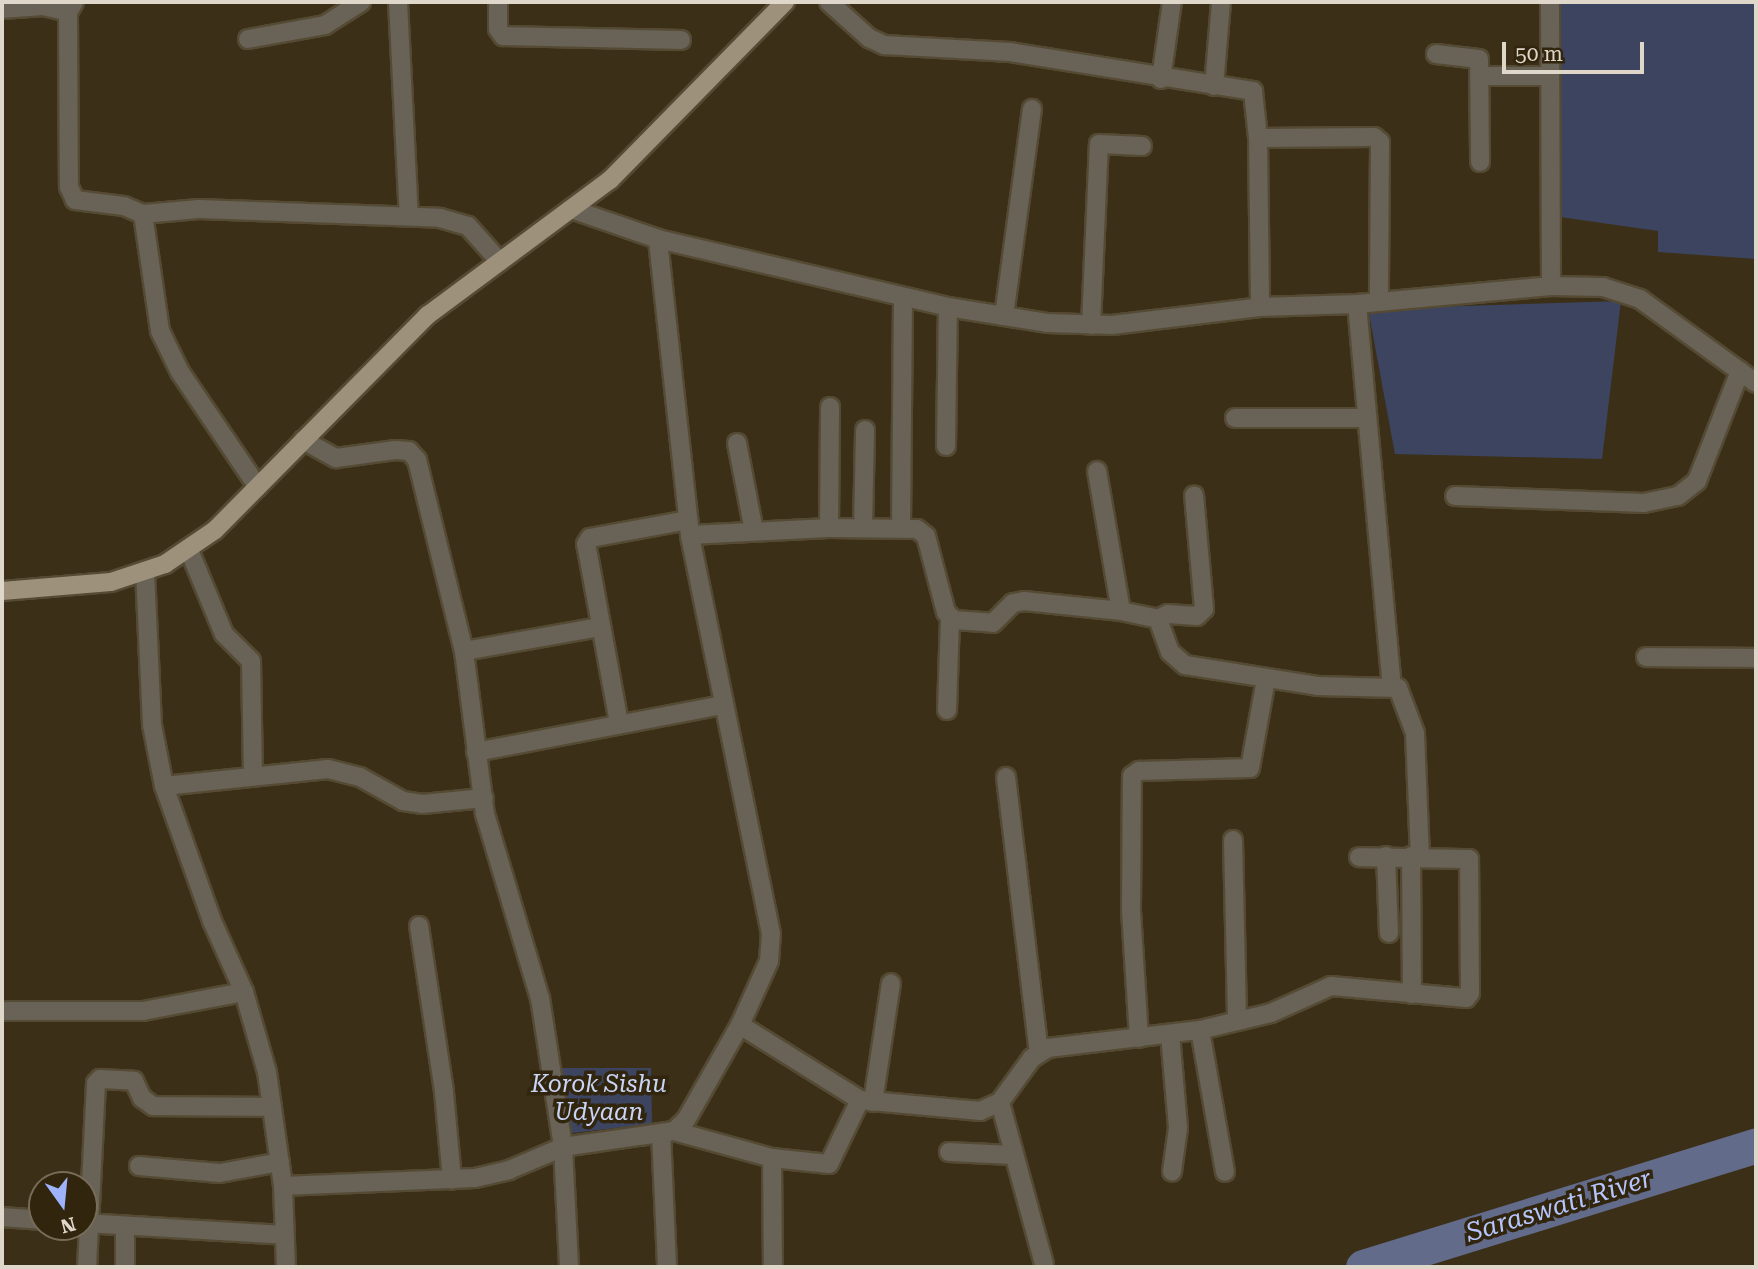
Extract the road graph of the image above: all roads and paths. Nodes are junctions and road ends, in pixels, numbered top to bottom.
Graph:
1 (362, 2) edge
2 (398, 2) edge
3 (498, 2) edge
4 (785, 2) edge
5 (829, 2) edge
6 (1172, 2) edge
7 (1221, 2) edge
8 (1550, 2) edge
9 (71, 7) edge
10 (2, 9) edge
11 (248, 39) dead end
12 (681, 40) dead end
13 (1436, 54) dead end
14 (1481, 76) junction
15 (1549, 76) junction
16 (1161, 79) junction
17 (1214, 86) junction
18 (1032, 110) dead end
19 (1258, 138) junction
20 (1142, 145) dead end
21 (1480, 162) dead end
22 (571, 209) junction
23 (143, 214) junction
24 (409, 216) junction
25 (658, 239) junction
26 (500, 262) junction
27 (1551, 286) junction
28 (903, 297) junction
29 (1379, 302) junction
30 (1357, 304) junction
31 (948, 307) junction
32 (1260, 307) junction
33 (1004, 316) junction
34 (1091, 325) junction
35 (1740, 371) junction
36 (1756, 383) edge
37 (830, 407) dead end
38 (1235, 418) dead end
39 (1366, 418) junction
40 (864, 430) dead end
41 (303, 440) junction
42 (737, 443) dead end
43 (946, 446) dead end
44 (1097, 471) dead end
45 (258, 487) junction
46 (1194, 495) dead end
47 (1455, 496) dead end
48 (689, 528) junction
49 (829, 528) junction
50 (863, 528) junction
51 (901, 528) junction
52 (754, 531) junction
53 (189, 550) junction
54 (145, 570) junction
55 (2, 591) edge
56 (1121, 611) junction
57 (950, 618) junction
58 (1158, 619) junction
59 (600, 627) junction
60 (464, 651) junction
61 (1646, 657) dead end
62 (1756, 658) edge
63 (1266, 679) junction
64 (1392, 685) junction
65 (722, 705) junction
66 (947, 710) dead end
67 (619, 723) junction
68 (476, 752) junction
69 (253, 776) junction
70 (1006, 777) dead end
71 (164, 786) junction
72 (484, 797) junction
73 (1233, 840) dead end
74 (1386, 856) junction
75 (1416, 856) junction
76 (1359, 857) dead end
77 (419, 926) dead end
78 (1389, 933) dead end
79 (891, 983) dead end
80 (244, 992) junction
81 (1412, 994) junction
82 (6, 1011) dead end
83 (1237, 1021) junction
84 (740, 1025) junction
85 (1200, 1030) junction
86 (1170, 1034) junction
87 (1139, 1038) junction
88 (1039, 1052) junction
89 (866, 1101) junction
90 (1000, 1101) junction
91 (272, 1107) junction
92 (668, 1132) junction
93 (563, 1147) junction
94 (950, 1152) dead end
95 (1012, 1155) junction
96 (772, 1158) junction
97 (280, 1162) junction
98 (139, 1166) dead end
99 (90, 1171) edge
100 (1172, 1171) dead end
101 (1225, 1172) dead end
102 (452, 1180) junction
103 (283, 1186) junction
104 (2, 1217) edge
105 (28, 1219) edge
106 (98, 1224) edge
107 (125, 1226) junction
108 (285, 1236) junction
109 (87, 1241) edge
110 (1044, 1264) dead end
111 (87, 1267) edge
112 (125, 1267) edge
113 (286, 1267) edge
114 (569, 1267) edge
115 (667, 1267) edge
116 (773, 1267) edge

1 - 11 street
2 - 24 street
3 - 12 street
4 - 22 main road
5 - 16 street
6 - 16 street
7 - 17 street
8 - 15 street
9 - 10 street
9 - 23 street
13 - 14 street
14 - 15 street
14 - 21 street
15 - 27 street
16 - 17 street
17 - 19 street
18 - 33 street
19 - 29 street
19 - 32 street
20 - 34 street
22 - 25 street
22 - 26 main road
23 - 24 street
23 - 45 street
24 - 26 street
25 - 28 street
25 - 48 street
26 - 41 main road
27 - 29 street
27 - 35 street
28 - 31 street
28 - 51 street
29 - 30 street
30 - 32 street
30 - 39 street
31 - 33 street
31 - 43 street
32 - 34 street
33 - 34 street
35 - 36 street
35 - 47 street
37 - 49 street
38 - 39 street
39 - 64 street
40 - 50 street
41 - 45 main road
41 - 60 street
42 - 52 street
44 - 56 street
45 - 53 main road
46 - 58 street
48 - 52 street
48 - 59 street
48 - 65 street
49 - 50 street
49 - 52 street
50 - 51 street
51 - 57 street
53 - 54 main road
53 - 69 street
54 - 55 main road
54 - 71 street
56 - 57 street
56 - 58 street
57 - 66 street
58 - 63 street
59 - 60 street
59 - 67 street
60 - 68 street
61 - 62 street
63 - 64 street
63 - 87 street
64 - 75 street
65 - 67 street
65 - 84 street
67 - 68 street
68 - 72 street
69 - 71 street
69 - 72 street
70 - 88 street
71 - 80 street
72 - 93 street
73 - 83 street
74 - 75 street
74 - 76 street
74 - 78 street
75 - 81 street
75 - 81 street
77 - 102 street
79 - 89 street
80 - 82 street
80 - 91 street
81 - 83 street
83 - 85 street
84 - 89 street
84 - 92 street
85 - 86 street
85 - 101 street
86 - 87 street
86 - 100 street
87 - 88 street
88 - 90 street
89 - 90 street
89 - 96 street
90 - 95 street
91 - 97 street
91 - 99 street
92 - 93 street
92 - 96 street
92 - 115 street
93 - 102 street
93 - 114 street
94 - 95 street
95 - 110 street
96 - 116 street
97 - 98 street
97 - 103 street
102 - 103 street
103 - 108 street
104 - 105 street
106 - 107 street
107 - 108 street
107 - 112 street
108 - 113 street
109 - 111 street

